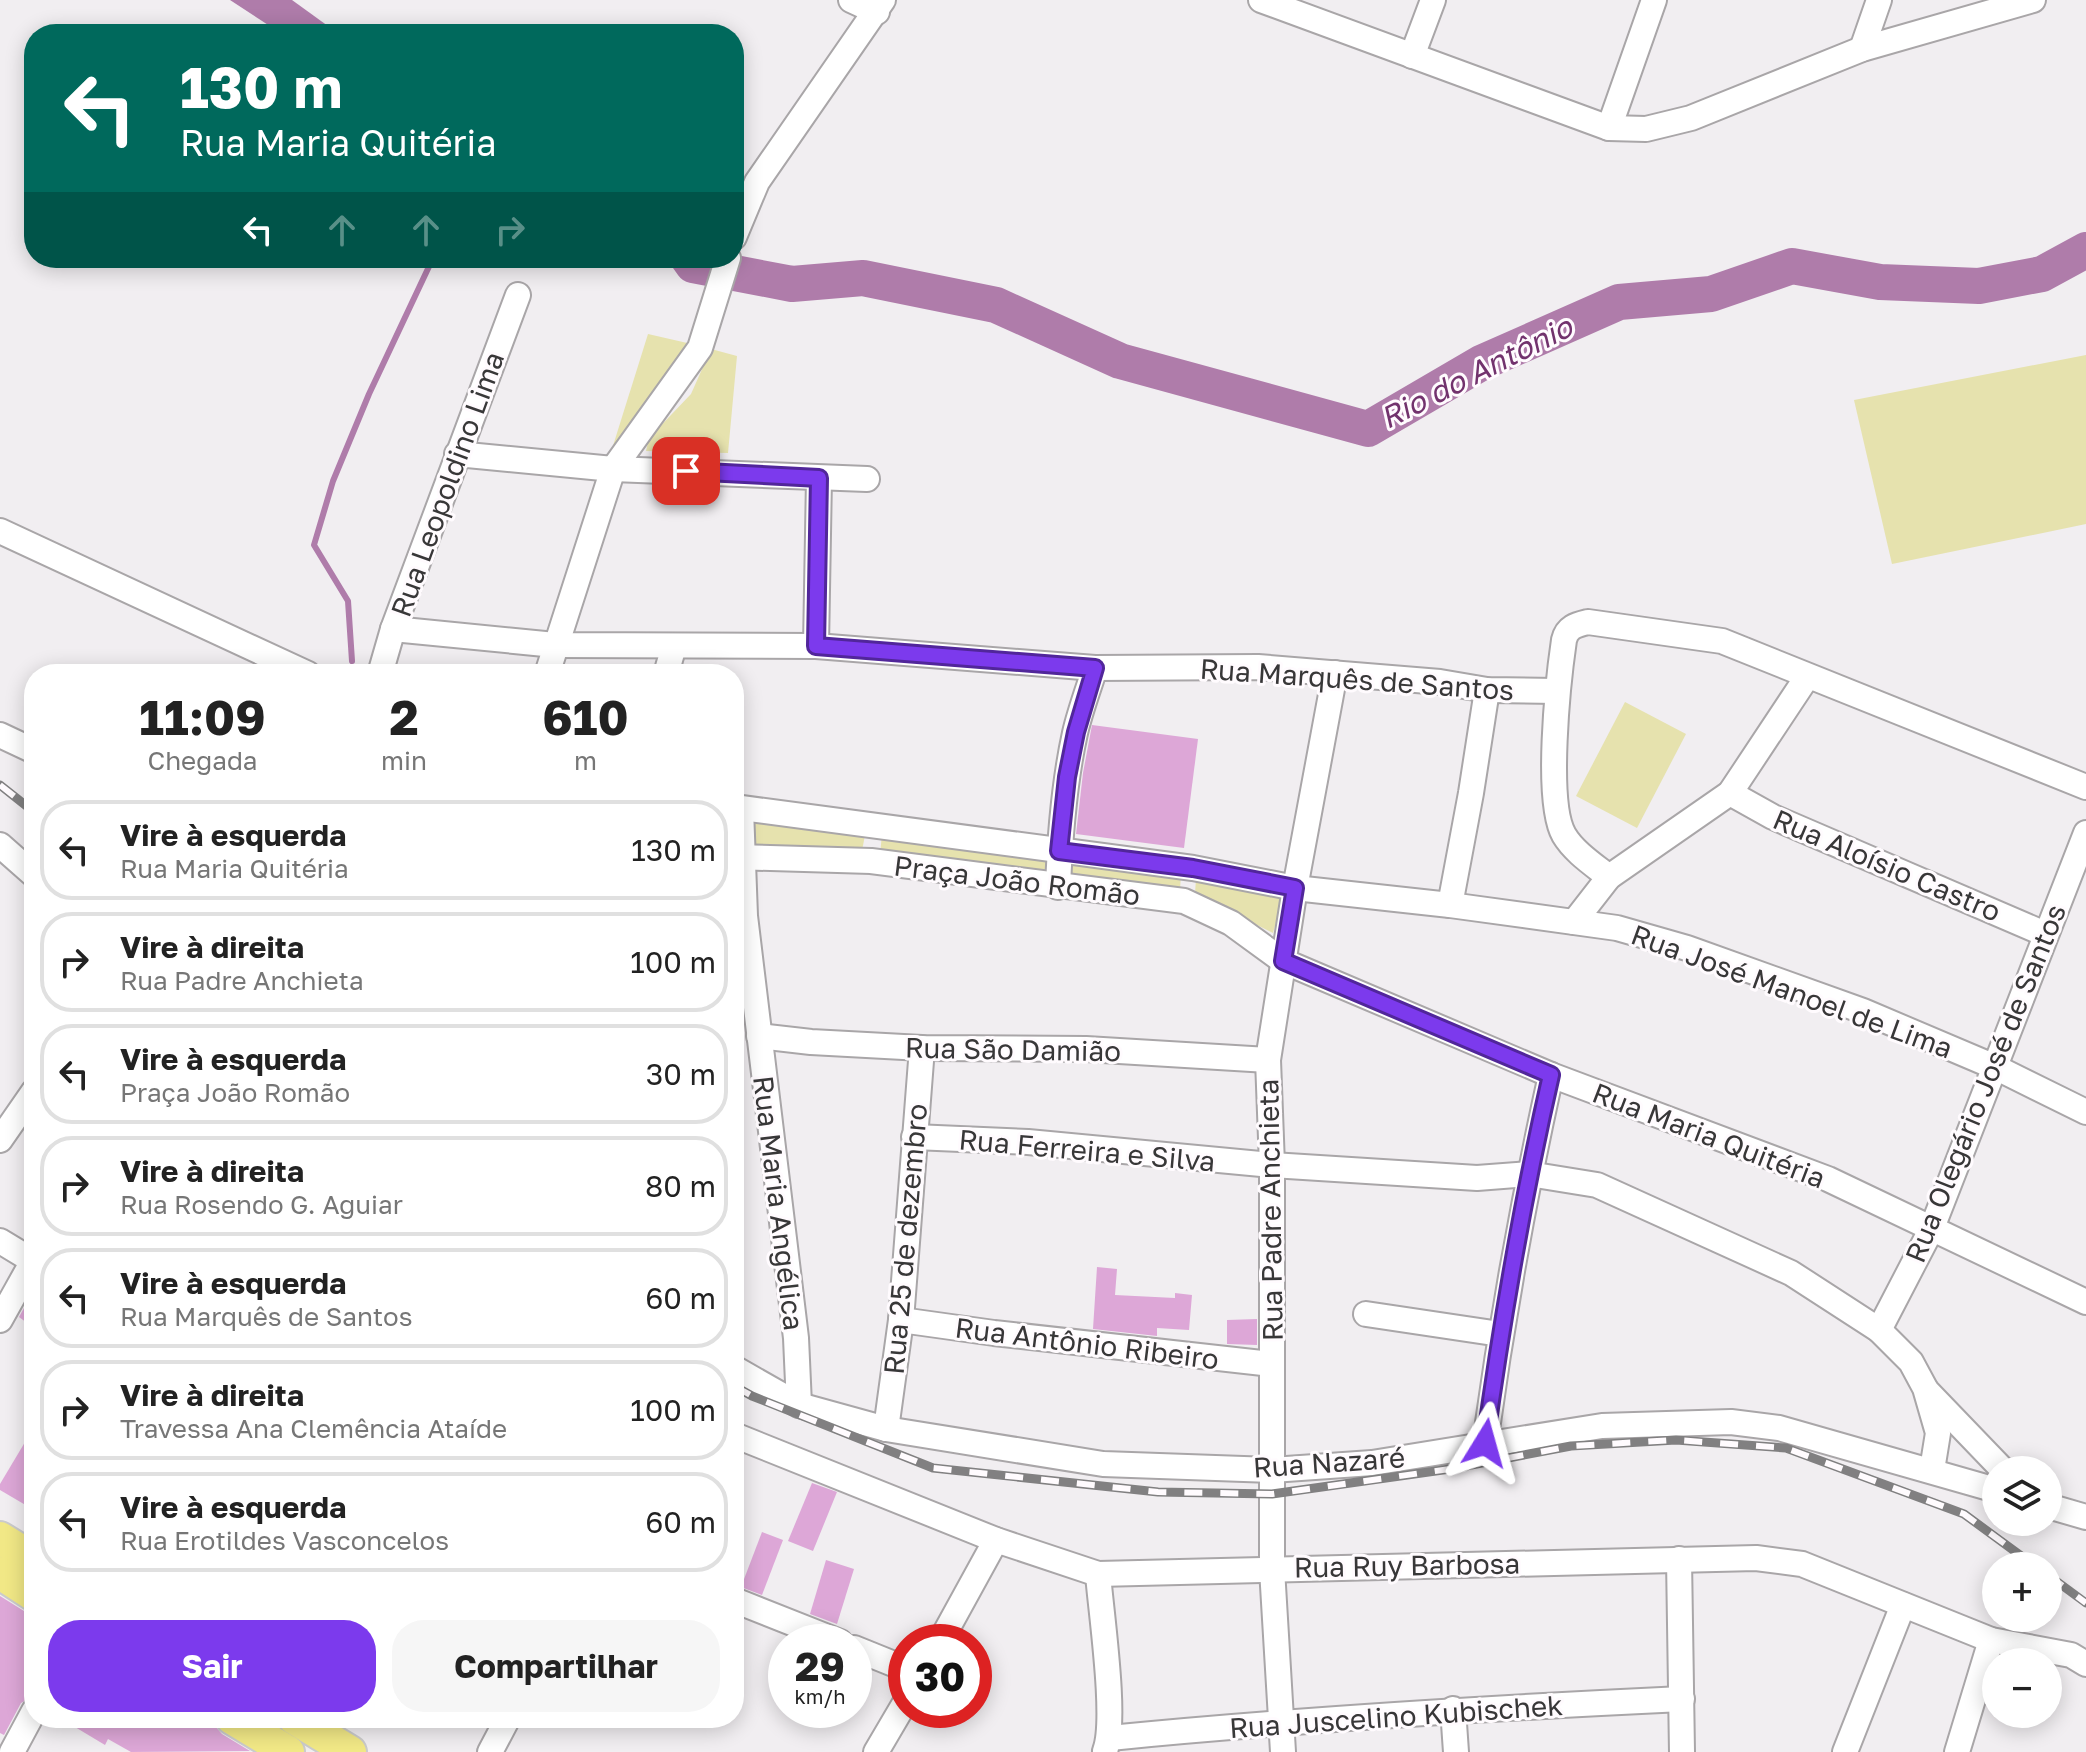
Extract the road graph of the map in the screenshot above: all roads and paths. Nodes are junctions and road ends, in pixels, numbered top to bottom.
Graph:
1 (851, 0) edge
2 (1261, 0) edge
3 (1433, 0) edge
4 (1654, 0) edge
5 (1879, 0) edge
6 (2033, 0) edge
7 (880, 6) edge
8 (1862, 49) junction
9 (1412, 56) junction
10 (1609, 128) junction
11 (744, 213) edge
12 (725, 268) edge
13 (518, 295) dead end
14 (457, 454) junction
15 (613, 469) junction
16 (819, 478) junction
17 (867, 479) dead end
18 (0, 531) edge
19 (393, 629) junction
20 (555, 645) junction
21 (674, 646) junction
22 (816, 646) junction
23 (286, 664) edge
24 (383, 664) edge
25 (550, 664) edge
26 (669, 664) edge
27 (1095, 668) junction
28 (1335, 673) junction
29 (1807, 677) junction
30 (1487, 690) junction
31 (1556, 691) junction
32 (0, 735) edge
33 (24, 746) edge
34 (2086, 787) edge
35 (1730, 793) junction
36 (744, 809) edge
37 (878, 828) junction
38 (2086, 833) edge
39 (0, 845) edge
40 (1059, 851) junction
41 (744, 858) edge
42 (871, 861) junction
43 (24, 866) edge
44 (1193, 868) junction
45 (1609, 877) junction
46 (1058, 887) junction
47 (1295, 888) junction
48 (1184, 901) junction
49 (1450, 905) junction
50 (744, 908) edge
51 (1574, 922) junction
52 (2045, 934) junction
53 (1283, 961) junction
54 (759, 1036) junction
55 (922, 1048) junction
56 (1268, 1060) junction
57 (1995, 1067) junction
58 (1551, 1075) junction
59 (24, 1105) edge
60 (2086, 1112) edge
61 (914, 1137) junction
62 (0, 1140) edge
63 (1272, 1165) junction
64 (1529, 1174) junction
65 (1932, 1228) junction
66 (0, 1241) edge
67 (24, 1254) edge
68 (24, 1278) edge
69 (2086, 1302) edge
70 (1366, 1314) dead end
71 (0, 1320) edge
72 (901, 1320) junction
73 (1879, 1330) junction
74 (1500, 1334) junction
75 (1272, 1364) junction
76 (744, 1374) edge
77 (1925, 1388) junction
78 (799, 1405) junction
79 (886, 1429) junction
80 (744, 1439) edge
81 (1485, 1443) junction
82 (1990, 1456) edge
83 (1272, 1470) junction
84 (1932, 1470) junction
85 (1982, 1486) edge
86 (2062, 1510) edge
87 (2086, 1517) edge
88 (0, 1538) edge
89 (996, 1540) junction
90 (24, 1553) edge
91 (1679, 1559) junction
92 (1272, 1569) junction
93 (0, 1573) edge
94 (1098, 1574) junction
95 (24, 1589) edge
96 (744, 1604) edge
97 (1903, 1605) junction
98 (795, 1624) edge
99 (950, 1624) edge
100 (1991, 1640) junction
101 (2086, 1664) edge
102 (1682, 1699) junction
103 (1453, 1709) junction
104 (1280, 1721) junction
105 (25, 1728) edge
106 (245, 1728) edge
107 (310, 1728) edge
108 (503, 1728) edge
109 (890, 1728) edge
110 (1107, 1745) edge
111 (270, 1747) edge
112 (12, 1752) edge
113 (350, 1752) edge
114 (490, 1752) edge
115 (876, 1752) edge
116 (1283, 1752) edge
117 (1456, 1752) edge
118 (1682, 1752) edge
119 (1845, 1752) edge
120 (1957, 1752) edge

1 - 7 street
2 - 9 street
3 - 9 street
4 - 10 street
5 - 8 street
6 - 8 street
7 - 11 street
8 - 10 street
9 - 10 street
12 - 15 street
13 - 14 street, Rua Leopoldino Lima
14 - 15 street
14 - 19 street, Rua Leopoldino Lima
15 - 16 street
15 - 20 street
16 - 17 street
16 - 22 street
18 - 23 street
19 - 20 street, Rua Marquês de Santos
19 - 24 street, Rua Leopoldino Lima
20 - 21 street, Rua Marquês de Santos
20 - 25 street
21 - 22 street, Rua Marquês de Santos
21 - 26 street
22 - 27 street, Rua Marquês de Santos
27 - 28 street, Rua Marquês de Santos
27 - 40 street
28 - 30 street, Rua Marquês de Santos
28 - 47 street, Rua Padre Anchieta
29 - 31 street
29 - 34 street
29 - 35 street
30 - 31 street, Rua Marquês de Santos
30 - 49 street
31 - 45 street
32 - 33 street
35 - 45 street
35 - 52 street, Rua Aloísio Castro
36 - 37 street, Praça João Romão
37 - 40 street, Praça João Romão
37 - 42 street
38 - 52 street, Rua Olegário José de Santos
39 - 43 street
40 - 44 street, Praça João Romão
40 - 46 street
41 - 42 street, Praça João Romão
42 - 46 street, Praça João Romão
44 - 47 street, Praça João Romão
44 - 48 street
45 - 51 street
46 - 48 street, Praça João Romão
47 - 49 street, Rua José Manoel de Lima
47 - 53 street, Rua Padre Anchieta
48 - 53 street, Praça João Romão
49 - 51 street, Rua José Manoel de Lima
50 - 54 street, Rua Maria Angélica
51 - 57 street, Rua José Manoel de Lima
52 - 57 street, Rua Olegário José de Santos
53 - 56 street, Rua Padre Anchieta
53 - 58 street, Rua Maria Quitéria
54 - 55 street, Rua São Damião
54 - 78 street, Rua Maria Angélica
55 - 56 street, Rua São Damião
55 - 61 street, Rua 25 de dezembro
56 - 63 street, Rua Padre Anchieta
57 - 60 street, Rua José Manoel de Lima
57 - 65 street, Rua Olegário José de Santos
58 - 64 street
58 - 65 street, Rua Maria Quitéria
59 - 62 street
61 - 63 street, Rua Ferreira e Silva
61 - 72 street, Rua 25 de dezembro
63 - 64 street, Rua Ferreira e Silva
63 - 75 street, Rua Padre Anchieta
64 - 73 street, Rua Ferreira e Silva
64 - 74 street
65 - 69 street, Rua Maria Quitéria
65 - 73 street, Rua Olegário José de Santos
66 - 67 street
68 - 71 street
70 - 74 street
72 - 75 street, Rua Antônio Ribeiro
72 - 79 street, Rua 25 de dezembro
73 - 77 street, Rua Ferreira e Silva
74 - 81 street
75 - 83 street, Rua Padre Anchieta
76 - 78 street, Rua Nazaré
77 - 82 street
77 - 84 street, Rua Ferreira e Silva
78 - 79 street, Rua Nazaré
79 - 83 street, Rua Nazaré
80 - 89 street, Rua Ruy Barbosa
81 - 83 street, Rua Nazaré
81 - 84 street, Rua Nazaré
83 - 92 street, Rua Padre Anchieta
84 - 85 street, Rua Nazaré
86 - 87 street
88 - 90 main road
89 - 94 street, Rua Ruy Barbosa
89 - 99 street
91 - 92 street, Rua Ruy Barbosa
91 - 97 street, Rua Ruy Barbosa
91 - 102 street
92 - 94 street, Rua Ruy Barbosa
92 - 104 street, Rua Padre Anchieta
93 - 95 main road
94 - 110 street
96 - 98 street
97 - 100 street, Rua Ruy Barbosa
97 - 119 street
100 - 101 street, Rua Ruy Barbosa
100 - 120 street
102 - 103 street, Rua Juscelino Kubischek
102 - 118 street
103 - 104 street, Rua Juscelino Kubischek
103 - 117 street
104 - 110 street, Rua Juscelino Kubischek
104 - 116 street, Rua Padre Anchieta
105 - 112 street
106 - 111 main road
107 - 113 main road
108 - 114 street
109 - 115 street

